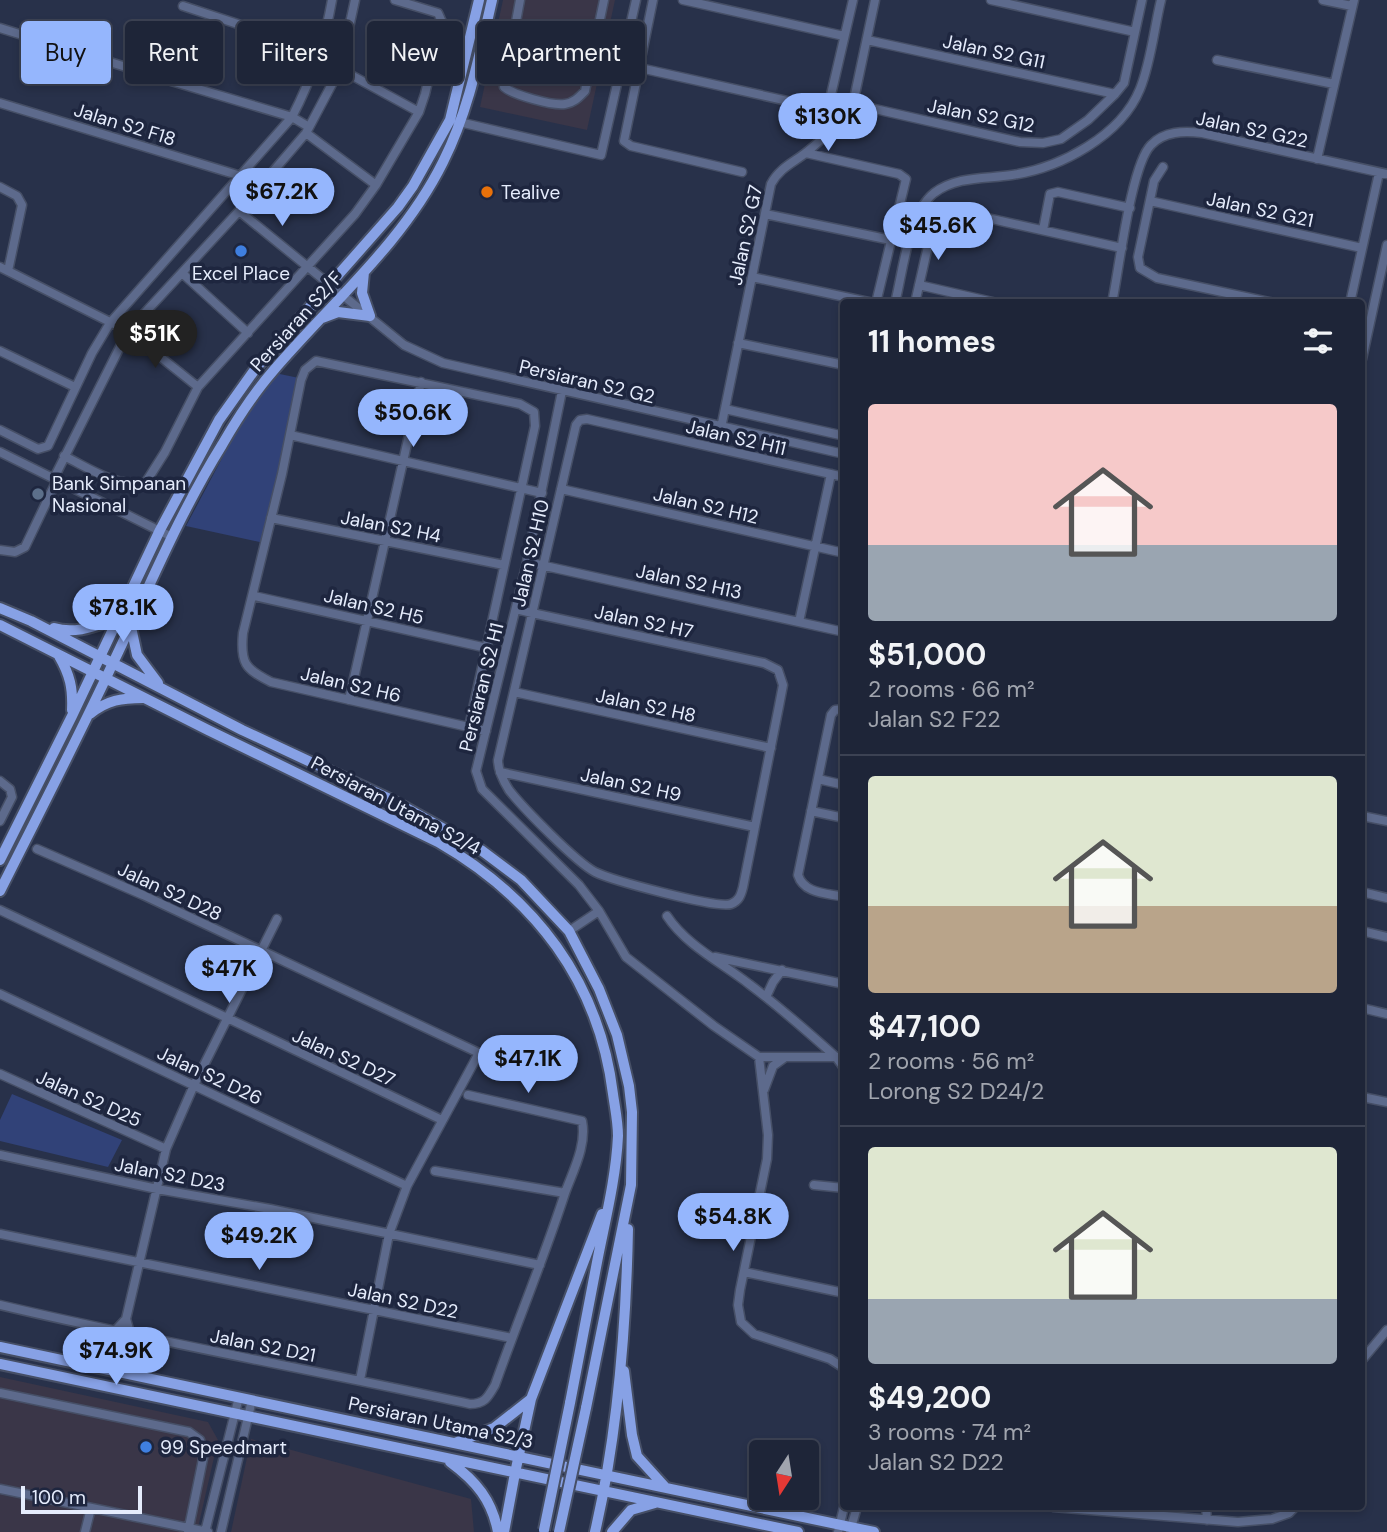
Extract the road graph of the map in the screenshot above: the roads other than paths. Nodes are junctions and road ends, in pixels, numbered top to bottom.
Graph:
1 (332, 0) edge
2 (355, 0) edge
3 (396, 0) edge
4 (479, 0) edge
5 (492, 0) edge
6 (520, 0) edge
7 (604, 0) edge
8 (636, 0) edge
9 (653, 0) edge
10 (683, 0) edge
11 (853, 0) edge
12 (875, 0) edge
13 (991, 0) edge
14 (1142, 0) edge
15 (1161, 0) edge
16 (1323, 0) edge
17 (1353, 3) edge
18 (183, 6) dead end
19 (327, 21) edge
20 (350, 21) edge
21 (516, 21) edge
22 (600, 21) edge
23 (631, 21) edge
24 (237, 24) edge
25 (0, 28) edge
26 (1135, 32) junction
27 (645, 36) edge
28 (844, 36) junction
29 (867, 40) junction
30 (1217, 60) dead end
31 (125, 66) edge
32 (645, 70) edge
33 (353, 76) edge
34 (181, 84) edge
35 (307, 84) edge
36 (332, 84) edge
37 (504, 84) edge
38 (586, 84) edge
39 (617, 84) edge
40 (635, 84) edge
41 (1334, 84) junction
42 (1115, 94) junction
43 (0, 103) edge
44 (853, 104) junction
45 (419, 111) junction
46 (292, 117) junction
47 (455, 122) junction
48 (308, 130) junction
49 (806, 153) junction
50 (1317, 159) junction
51 (1163, 167) dead end
52 (742, 172) dead end
53 (1383, 174) edge
54 (241, 176) junction
55 (376, 185) junction
56 (0, 187) edge
57 (1150, 201) junction
58 (1130, 208) junction
59 (239, 211) junction
60 (765, 214) junction
61 (1043, 230) junction
62 (891, 240) junction
63 (1387, 245) edge
64 (1122, 247) junction
65 (1362, 248) junction
66 (307, 267) junction
67 (4, 269) edge
68 (364, 271) junction
69 (181, 272) junction
70 (752, 277) junction
71 (331, 284) junction
72 (919, 285) junction
73 (343, 293) junction
74 (856, 299) edge
75 (876, 299) edge
76 (896, 299) edge
77 (916, 299) edge
78 (980, 299) edge
79 (1113, 299) edge
80 (1255, 299) edge
81 (1351, 299) edge
82 (370, 316) junction
83 (320, 319) junction
84 (110, 323) junction
85 (128, 331) junction
86 (248, 333) junction
87 (738, 343) junction
88 (1365, 345) edge
89 (0, 351) edge
90 (840, 364) edge
91 (421, 382) junction
92 (75, 387) junction
93 (198, 387) junction
94 (562, 391) junction
95 (725, 409) junction
96 (580, 420) joint
97 (721, 428) junction
98 (0, 429) edge
99 (290, 435) junction
100 (840, 435) edge
101 (0, 452) edge
102 (840, 453) edge
103 (64, 456) junction
104 (404, 462) junction
105 (831, 474) junction
106 (840, 476) edge
107 (56, 479) junction
108 (525, 489) junction
109 (561, 489) junction
110 (542, 493) junction
111 (271, 518) junction
112 (160, 530) junction
113 (173, 537) junction
114 (386, 540) junction
115 (815, 546) junction
116 (0, 550) edge
117 (840, 552) edge
118 (527, 562) junction
119 (504, 565) junction
120 (544, 565) junction
121 (254, 596) junction
122 (0, 608) edge
123 (516, 609) junction
124 (532, 613) junction
125 (119, 618) junction
126 (368, 620) junction
127 (31, 621) junction
128 (799, 622) junction
129 (131, 624) junction
130 (0, 625) edge
131 (840, 631) edge
132 (487, 648) junction
133 (58, 654) junction
134 (99, 657) junction
135 (113, 664) junction
136 (93, 672) junction
137 (106, 678) junction
138 (162, 687) junction
139 (514, 692) junction
140 (146, 698) junction
141 (349, 700) junction
142 (839, 709) edge
143 (72, 716) junction
144 (86, 718) junction
145 (469, 727) junction
146 (486, 731) junction
147 (771, 748) junction
148 (500, 772) junction
149 (818, 779) junction
150 (0, 781) edge
151 (840, 784) edge
152 (811, 811) junction
153 (840, 817) edge
154 (1365, 817) edge
155 (0, 821) edge
156 (1387, 821) edge
157 (755, 827) junction
158 (37, 849) dead end
159 (0, 860) edge
160 (0, 891) edge
161 (1365, 893) edge
162 (840, 896) edge
163 (1387, 898) edge
164 (599, 911) junction
165 (3, 912) edge
166 (667, 916) dead end
167 (277, 919) dead end
168 (569, 931) junction
169 (1365, 932) edge
170 (1387, 937) edge
171 (261, 951) junction
172 (712, 956) junction
173 (782, 970) junction
174 (840, 983) edge
175 (0, 995) edge
176 (766, 997) junction
177 (1365, 1009) edge
178 (1387, 1014) edge
179 (227, 1020) junction
180 (759, 1057) junction
181 (786, 1057) junction
182 (840, 1057) edge
183 (0, 1074) edge
184 (194, 1085) junction
185 (468, 1095) dead end
186 (763, 1097) junction
187 (1365, 1098) edge
188 (1387, 1102) edge
189 (442, 1120) junction
190 (166, 1149) junction
191 (0, 1155) edge
192 (435, 1171) dead end
193 (613, 1185) junction
194 (814, 1185) dead end
195 (407, 1186) junction
196 (840, 1188) edge
197 (156, 1189) junction
198 (565, 1193) junction
199 (628, 1201) junction
200 (0, 1234) edge
201 (389, 1234) junction
202 (139, 1262) junction
203 (540, 1265) junction
204 (744, 1272) junction
205 (840, 1292) edge
206 (0, 1305) edge
207 (374, 1310) junction
208 (126, 1319) junction
209 (1387, 1330) edge
210 (114, 1332) junction
211 (131, 1336) junction
212 (512, 1338) junction
213 (0, 1347) edge
214 (1365, 1356) edge
215 (622, 1357) junction
216 (0, 1364) edge
217 (840, 1365) edge
218 (108, 1369) junction
219 (125, 1373) junction
220 (360, 1380) junction
221 (0, 1393) edge
222 (239, 1397) junction
223 (531, 1399) junction
224 (252, 1400) junction
225 (234, 1414) junction
226 (248, 1417) junction
227 (455, 1443) junction
228 (518, 1457) junction
229 (445, 1458) junction
230 (514, 1473) junction
231 (606, 1475) junction
232 (666, 1488) junction
233 (0, 1489) edge
234 (604, 1491) junction
235 (657, 1503) junction
236 (91, 1508) junction
237 (844, 1510) edge
238 (854, 1510) edge
239 (1089, 1510) edge
240 (1206, 1510) edge
241 (1292, 1510) edge
242 (1207, 1520) junction
243 (844, 1529) edge
244 (188, 1530) edge
245 (543, 1531) edge
246 (85, 1532) edge
247 (206, 1532) edge
248 (221, 1532) edge
249 (498, 1532) edge
250 (504, 1532) edge
251 (559, 1532) edge
252 (595, 1532) edge
253 (612, 1532) edge
254 (798, 1532) edge
255 (874, 1532) edge

1 - 19 street
2 - 20 street
3 - 45 street
4 - 47 main road, Persiaran S2/F
5 - 47 main road, Persiaran S2/F
6 - 21 street
7 - 22 street
8 - 23 street
9 - 27 street
10 - 28 street
11 - 28 street
12 - 29 street, Jalan S2 G7
13 - 26 street
14 - 26 street
15 - 76 street
16 - 17 street
17 - 41 street
18 - 24 street
25 - 31 street
26 - 42 street
28 - 32 street
29 - 42 street, Jalan S2 G11
29 - 44 street, Jalan S2 G7
30 - 41 street
33 - 45 street
34 - 46 street
35 - 46 street
36 - 48 street
37 - 38 street
39 - 47 street
40 - 52 street
41 - 50 street
42 - 44 street, Jalan S2 G12
43 - 54 street, Jalan S2 F18
44 - 49 street, Jalan S2 G7
45 - 55 street
46 - 48 street
46 - 54 street
47 - 68 main road, Persiaran S2/F
47 - 71 main road, Persiaran S2/F
48 - 55 street
48 - 59 street
49 - 60 street, Jalan S2 G7
49 - 62 street
50 - 53 street, Jalan S2 G22
50 - 58 street, Jalan S2 G22
51 - 57 street
53 - 65 street
54 - 84 street
55 - 66 street
56 - 67 street
57 - 65 street, Jalan S2 G21
57 - 80 street
58 - 61 street
58 - 64 street, Jalan S2 G22
59 - 66 street, Persiaran S2 G2
59 - 69 street
60 - 62 street
60 - 70 street, Jalan S2 G7
61 - 64 street
61 - 72 street
62 - 75 street
63 - 88 street
64 - 79 street, Jalan S2 G22
65 - 81 street
66 - 71 street, Persiaran S2 G2
66 - 86 street
67 - 84 street
68 - 73 main road, Persiaran S2/F
68 - 82 main road
69 - 85 street
69 - 86 street
70 - 74 street
70 - 87 street, Jalan S2 G7
71 - 73 street, Persiaran S2 G2
71 - 112 main road, Persiaran S2/F
72 - 77 street
72 - 78 street
73 - 82 street, Persiaran S2 G2
73 - 83 main road, Persiaran S2/F
82 - 83 main road
82 - 94 street, Persiaran S2 G2
83 - 113 main road, Persiaran S2/F
84 - 85 street
84 - 92 street
85 - 93 street
85 - 103 street
86 - 93 street
87 - 90 street
87 - 95 street, Jalan S2 G7
89 - 92 street
91 - 99 street
91 - 104 street
91 - 108 street
92 - 98 street
93 - 103 street
94 - 97 street, Persiaran S2 G2
94 - 110 street, Persiaran S2 H1
95 - 97 street, Jalan S2 G7
95 - 100 street
96 - 105 street, Jalan S2 H11
96 - 109 street, Jalan S2 H10
97 - 102 street, Persiaran S2 G2
99 - 104 street
99 - 111 street
101 - 107 street
103 - 107 street
104 - 108 street
104 - 114 street
105 - 106 street, Jalan S2 H11
105 - 115 street
107 - 112 street
107 - 116 street
108 - 110 street
108 - 119 street
109 - 115 street, Jalan S2 H12
109 - 120 street, Jalan S2 H10
110 - 118 street, Persiaran S2 H1
111 - 114 street, Jalan S2 H4
111 - 121 street
112 - 113 street
112 - 125 main road, Persiaran S2/F
113 - 129 main road, Persiaran S2/F
114 - 119 street, Jalan S2 H4
114 - 126 street
115 - 117 street, Jalan S2 H12
115 - 128 street
118 - 120 street, Jalan S2 H13
118 - 123 street, Persiaran S2 H1
119 - 132 street
120 - 124 street, Jalan S2 H10
120 - 128 street, Jalan S2 H13
121 - 126 street, Jalan S2 H5
121 - 141 street, Jalan S2 H6
122 - 127 main road
123 - 124 street, Jalan S2 H7
123 - 146 street, Persiaran S2 H1
124 - 139 street, Jalan S2 H10
124 - 147 street, Jalan S2 H7
125 - 127 main road
125 - 134 main road, Persiaran S2/F
126 - 132 street, Jalan S2 H5
126 - 141 street
127 - 134 main road
128 - 131 street, Jalan S2 H13
129 - 135 main road, Persiaran S2/F
129 - 138 main road
130 - 133 main road, Persiaran Utama S2/4
132 - 145 street
133 - 136 main road, Persiaran Utama S2/4
133 - 143 main road
134 - 135 main road
134 - 136 main road, Persiaran S2/F
135 - 137 main road, Persiaran S2/F
135 - 138 main road
136 - 137 main road, Persiaran Utama S2/4
136 - 143 main road, Persiaran S2/F
137 - 140 main road, Persiaran Utama S2/4
137 - 144 main road, Persiaran S2/F
138 - 168 main road
139 - 147 street, Jalan S2 H8
139 - 148 street, Jalan S2 H10
140 - 144 main road
140 - 193 main road, Persiaran Utama S2/4
141 - 145 street, Jalan S2 H6
142 - 149 street
143 - 159 main road, Persiaran S2/F
144 - 160 main road, Persiaran S2/F
145 - 146 street, Jalan S2 H6
146 - 164 street, Persiaran S2 H1
147 - 157 street
148 - 157 street, Jalan S2 H9
148 - 157 street
149 - 151 street
149 - 152 street
150 - 155 street
152 - 153 street
152 - 162 street
154 - 156 street
158 - 171 street, Jalan S2 D28
161 - 163 street
164 - 168 street
164 - 180 street, Persiaran S2 H1
165 - 179 street, Jalan S2 D27
166 - 172 street
167 - 171 street
168 - 199 main road
169 - 170 street
171 - 179 street
171 - 189 street, Jalan S2 D28
172 - 173 street
172 - 176 street
173 - 174 street
173 - 176 street
175 - 184 street, Jalan S2 D26
176 - 182 street
177 - 178 street
179 - 184 street
179 - 189 street, Jalan S2 D27
180 - 181 street
180 - 186 street
181 - 182 street
181 - 186 street
183 - 190 street, Jalan S2 D25
184 - 190 street
184 - 195 street, Jalan S2 D26
185 - 198 street
186 - 204 street
187 - 188 street
189 - 195 street
190 - 197 street
191 - 197 street, Jalan S2 D23
192 - 198 street
193 - 223 main road
193 - 245 main road, Persiaran Utama S2/4, bridge
194 - 196 street
195 - 201 street
197 - 201 street, Jalan S2 D23
197 - 202 street
198 - 203 street
199 - 215 main road
199 - 251 main road, bridge
200 - 202 street, Jalan S2 D22
201 - 203 street, Jalan S2 D23
201 - 207 street
202 - 207 street, Jalan S2 D22
202 - 208 street
203 - 212 street
204 - 205 street
204 - 217 street
206 - 210 street, Jalan S2 D21
207 - 212 street, Jalan S2 D22
207 - 220 street
208 - 210 street
208 - 211 street
209 - 214 street
210 - 211 street, Jalan S2 D21
210 - 218 street
211 - 219 street
211 - 220 street, Jalan S2 D21
212 - 220 street, Jalan S2 D21
213 - 218 main road, Persiaran Utama S2/3
215 - 231 main road
215 - 232 main road
216 - 225 main road, Persiaran Utama S2/3
218 - 219 main road, Persiaran Utama S2/3
219 - 222 main road, Persiaran Utama S2/3
221 - 244 street
222 - 224 main road, Persiaran Utama S2/3
222 - 225 street
223 - 227 main road
223 - 228 main road
224 - 226 street
224 - 227 main road, Persiaran Utama S2/3
225 - 226 main road, Persiaran Utama S2/3
225 - 247 street
226 - 229 main road, Persiaran Utama S2/3
226 - 248 street
227 - 228 main road, Persiaran Utama S2/3
228 - 230 main road
228 - 231 main road, Persiaran Utama S2/3
229 - 230 main road, Persiaran Utama S2/3
229 - 249 main road
230 - 234 main road, Persiaran Utama S2/3
230 - 250 main road
231 - 232 main road, Persiaran Utama S2/3
231 - 234 main road
232 - 243 main road, Persiaran Utama S2/3
233 - 236 street
234 - 235 main road, Persiaran Utama S2/3
234 - 252 main road
235 - 253 main road
235 - 254 main road, Persiaran Utama S2/3
236 - 244 street
236 - 246 street
237 - 243 street
238 - 243 street
239 - 242 street
240 - 242 street
241 - 242 street
243 - 255 main road, Persiaran Utama S2/3
244 - 247 street

